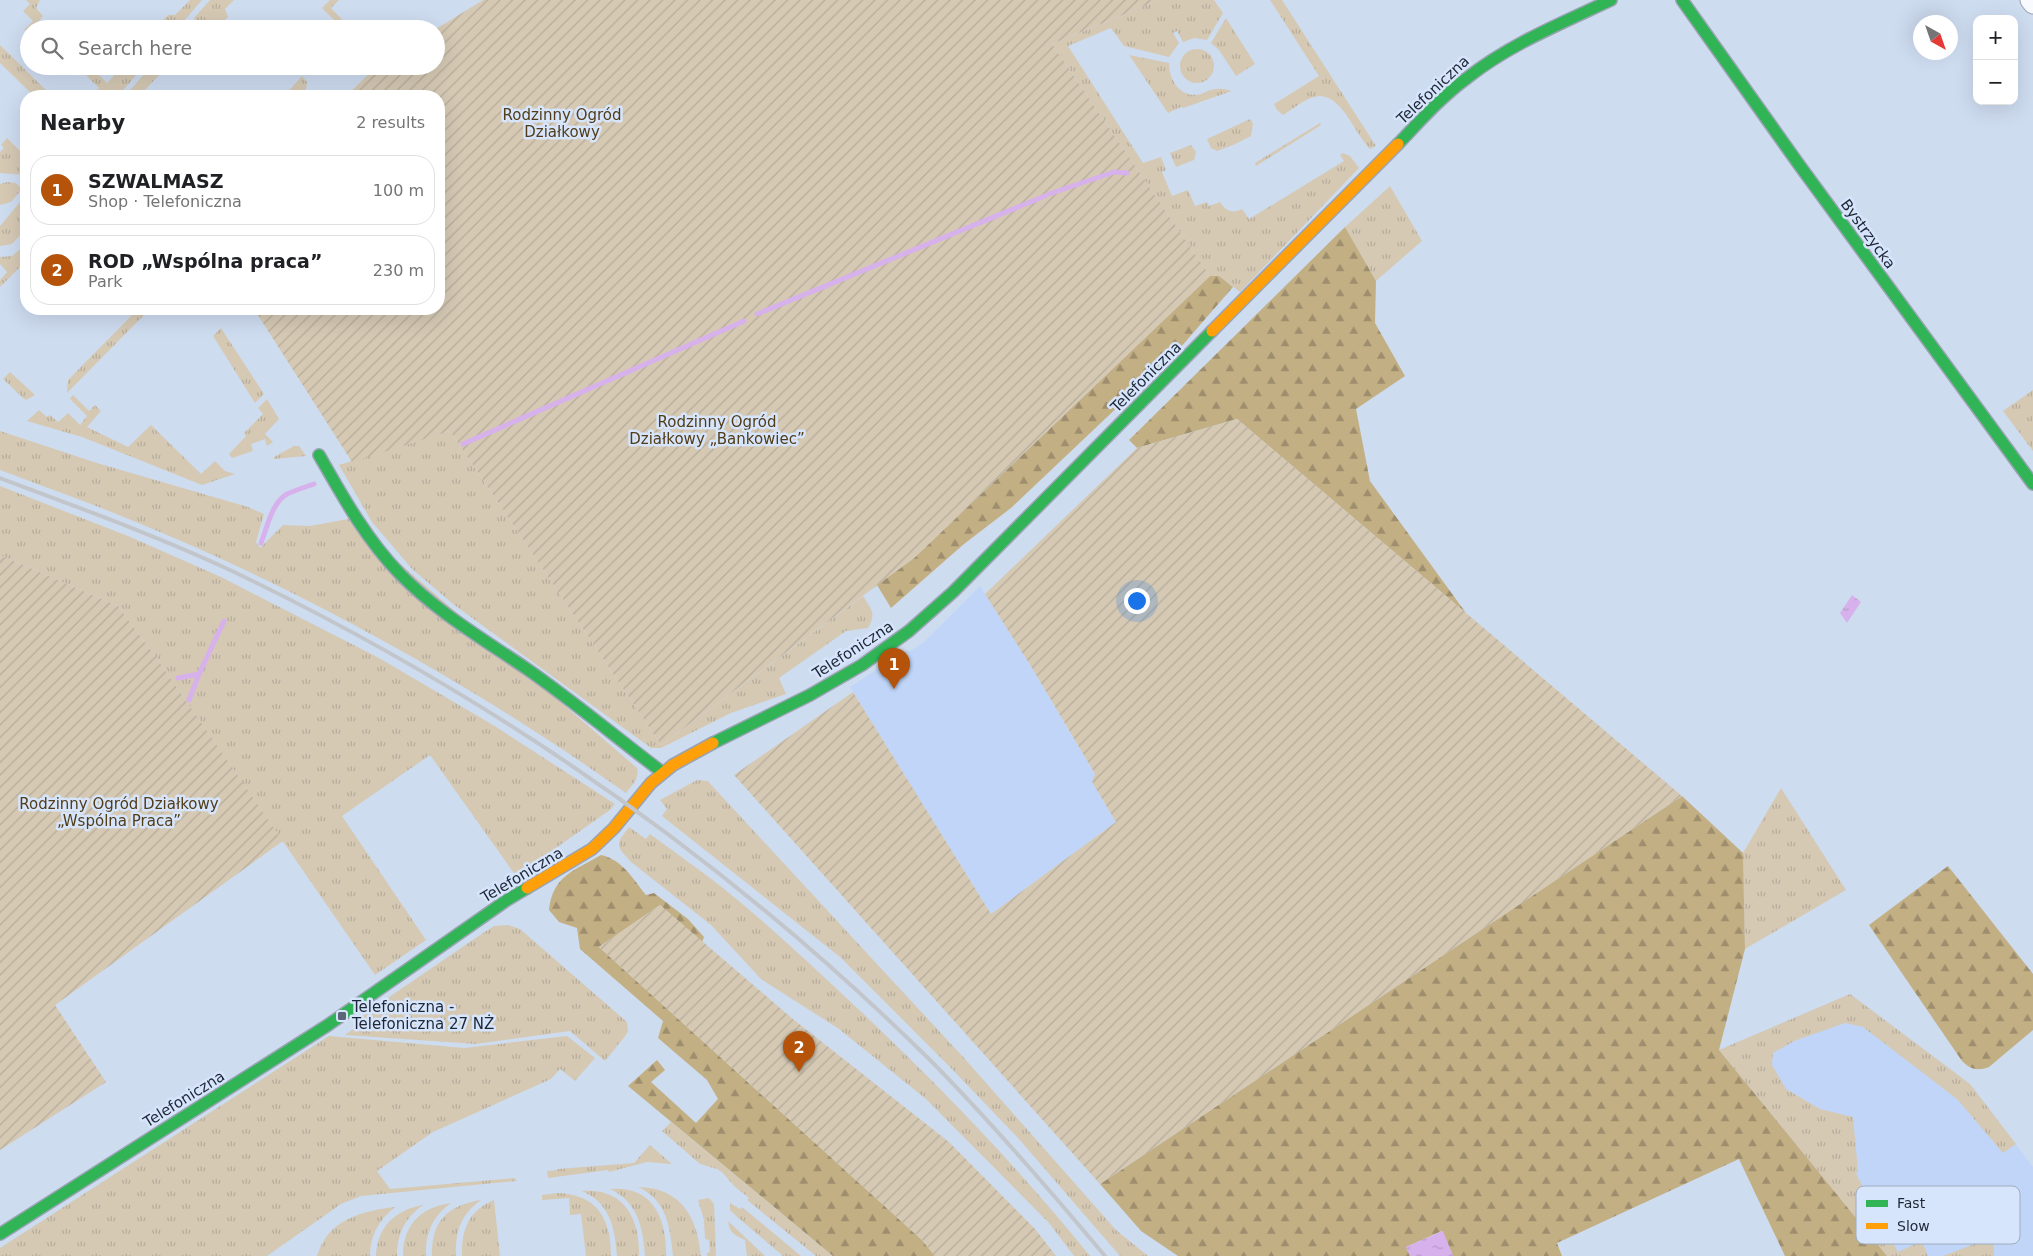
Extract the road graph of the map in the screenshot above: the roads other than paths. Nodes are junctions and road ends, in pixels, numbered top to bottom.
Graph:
1 (1611, 0) edge
2 (1682, 0) edge
3 (2030, 0) edge
4 (2033, 4) edge
5 (319, 455) dead end
6 (2033, 484) edge
7 (662, 772) junction
8 (0, 1234) edge

1 - 7 street, Telefoniczna
2 - 6 street, Bystrzycka
3 - 4 street
5 - 7 street
7 - 8 street, Telefoniczna

